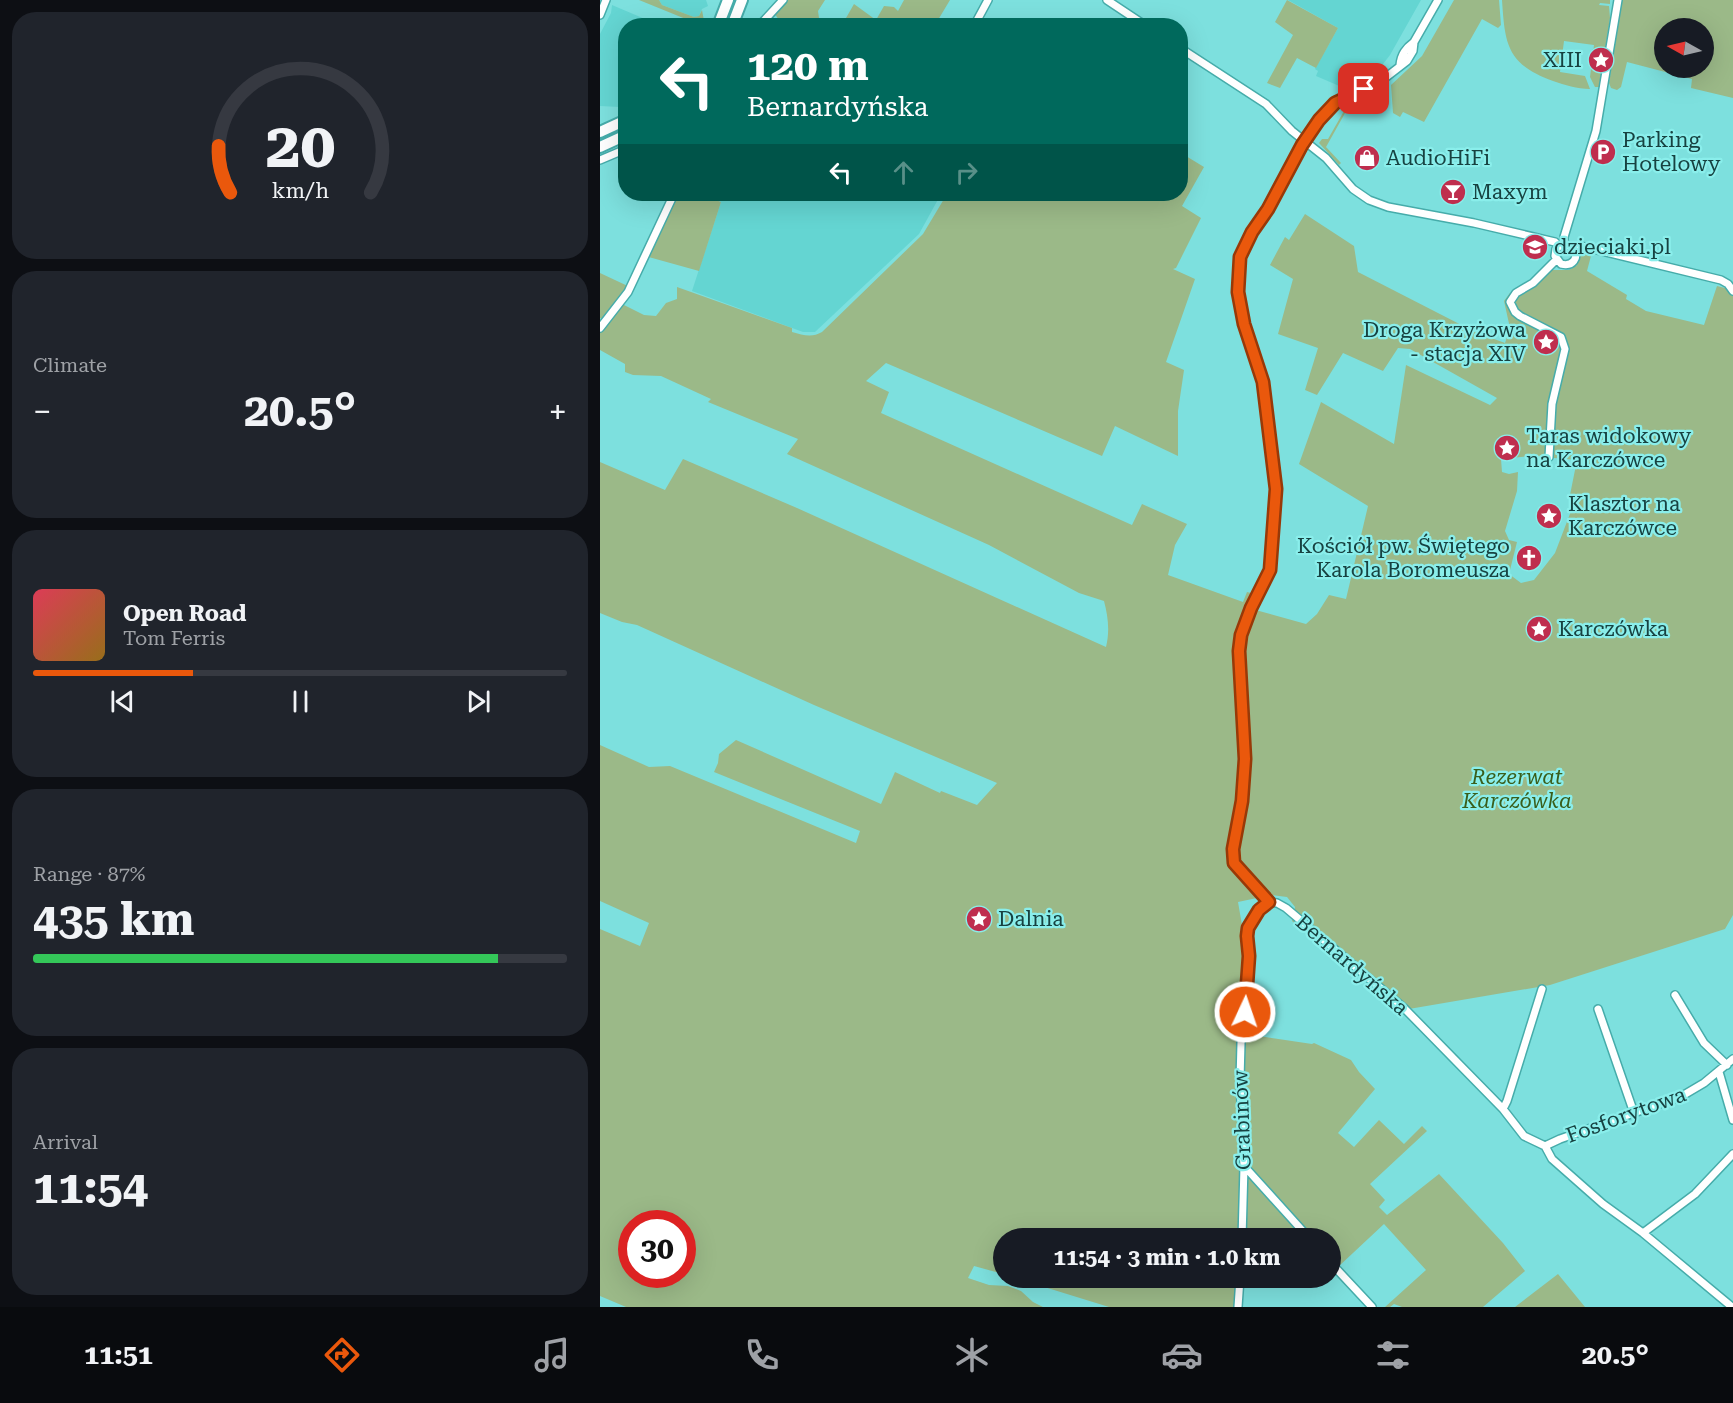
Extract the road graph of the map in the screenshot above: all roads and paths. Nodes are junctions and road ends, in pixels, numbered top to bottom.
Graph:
1 (728, 0) edge
2 (742, 0) edge
3 (783, 0) edge
4 (988, 0) edge
5 (1107, 0) edge
6 (1438, 0) edge
7 (1618, 0) edge
8 (721, 18) edge
9 (735, 18) edge
10 (766, 18) edge
11 (978, 18) edge
12 (1134, 18) edge
13 (1188, 53) edge
14 (618, 124) edge
15 (600, 132) edge
16 (618, 139) edge
17 (1305, 141) junction
18 (600, 147) edge
19 (618, 152) edge
20 (600, 160) edge
21 (671, 201) edge
22 (1562, 245) junction
23 (1574, 248) junction
24 (1556, 260) junction
25 (1732, 290) edge
26 (600, 328) edge
27 (1549, 457) dead end
28 (1269, 902) junction
29 (1542, 989) dead end
30 (1675, 995) dead end
31 (1598, 1010) dead end
32 (1733, 1059) edge
33 (1726, 1065) junction
34 (1719, 1072) junction
35 (1503, 1109) junction
36 (1634, 1113) junction
37 (1733, 1120) edge
38 (1545, 1146) junction
39 (1733, 1154) edge
40 (1244, 1166) junction
41 (1242, 1228) edge
42 (1300, 1228) edge
43 (1643, 1233) junction
44 (1341, 1274) edge
45 (1239, 1288) edge
46 (1238, 1307) edge
47 (1372, 1307) edge
48 (1732, 1307) edge

1 - 8 main road
2 - 9 main road
3 - 10 street
4 - 11 street
5 - 12 street
6 - 17 street, Bernardyńska
7 - 22 street
13 - 17 street
14 - 15 main road
16 - 18 main road
17 - 22 street
17 - 28 street, Bernardyńska
19 - 20 street
21 - 26 street
22 - 23 street
22 - 24 street
23 - 24 street
23 - 25 street
24 - 27 street
28 - 35 street, Bernardyńska
28 - 40 street, Grabinów
29 - 35 street
30 - 33 street
31 - 36 street
32 - 33 street, Fosforytowa
33 - 34 street, Fosforytowa
34 - 36 street, Fosforytowa
34 - 37 street
35 - 38 street, Bernardyńska
36 - 38 street, Fosforytowa
38 - 43 street, Bernardyńska
39 - 43 street
40 - 41 street, Grabinów
40 - 42 street
43 - 48 street, Bernardyńska
44 - 47 street
45 - 46 street

